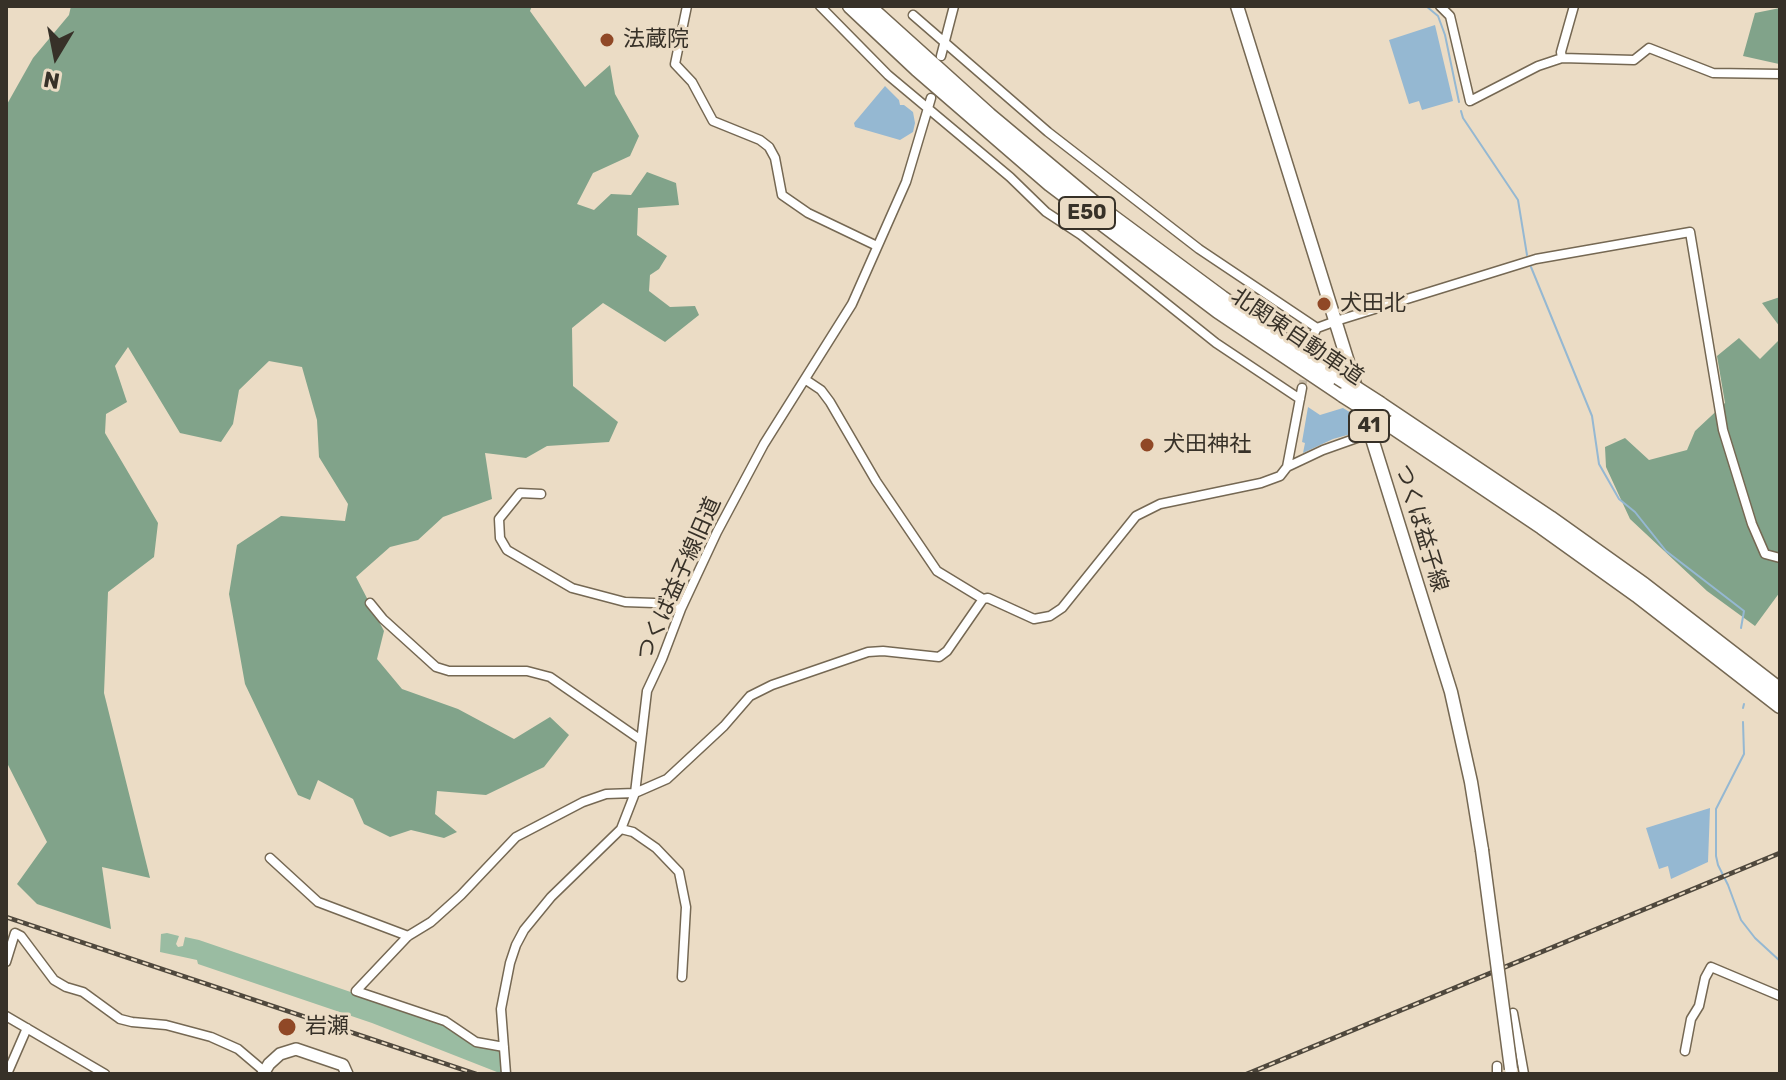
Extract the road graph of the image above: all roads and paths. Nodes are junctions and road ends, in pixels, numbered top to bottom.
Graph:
1 (687, 6) edge
2 (820, 6) edge
3 (850, 6) edge
4 (868, 6) edge
5 (954, 6) edge
6 (1237, 6) edge
7 (1440, 6) edge
8 (1574, 6) edge
9 (913, 15) dead end
10 (944, 43) junction
11 (941, 56) dead end
12 (1562, 58) junction
13 (1780, 74) edge
14 (931, 98) dead end
15 (928, 108) junction
16 (877, 246) junction
17 (1336, 321) junction
18 (1317, 328) junction
19 (1311, 339) tunnel mouth
20 (806, 380) junction
21 (1302, 388) tunnel mouth
22 (1300, 399) junction
23 (1371, 433) junction
24 (1287, 467) junction
25 (541, 494) dead end
26 (1780, 558) edge
27 (983, 599) junction
28 (370, 603) dead end
29 (681, 609) junction
30 (1780, 690) edge
31 (1780, 706) edge
32 (641, 740) junction
33 (635, 793) junction
34 (621, 829) junction
35 (270, 858) dead end
36 (408, 936) junction
37 (6, 962) edge
38 (682, 977) dead end
39 (1780, 996) edge
40 (1513, 1013) dead end
41 (6, 1016) edge
42 (27, 1028) junction
43 (504, 1047) junction
44 (1685, 1051) dead end
45 (264, 1072) edge
46 (1511, 1072) edge
47 (7, 1074) edge
48 (105, 1074) edge
49 (347, 1074) edge
50 (506, 1074) edge
51 (1524, 1074) edge

1 - 16 street
2 - 15 street
3 - 31 highway, 北関東自動車道 / E50, bridge
4 - 30 highway, 北関東自動車道 / E50, bridge
5 - 10 street
6 - 17 main road, つくば益子線 / 41
7 - 12 street
8 - 12 street
9 - 10 street
10 - 11 street
10 - 18 street
12 - 13 street
14 - 15 street, つくば益子線旧道
15 - 16 street, つくば益子線旧道
15 - 22 street
16 - 20 street, つくば益子線旧道
17 - 18 street
17 - 23 main road, つくば益子線 / 41
17 - 26 street
18 - 19 street
20 - 27 street
20 - 29 street, つくば益子線旧道
21 - 22 street
22 - 24 street
23 - 24 street
23 - 46 main road, つくば益子線 / 41, bridge
24 - 27 street
25 - 29 street
27 - 33 street
28 - 32 street
29 - 32 street, つくば益子線旧道
32 - 33 street, つくば益子線旧道
33 - 34 street, つくば益子線旧道
33 - 36 street
34 - 38 street
34 - 43 street, つくば益子線旧道
35 - 36 street
36 - 43 street
37 - 45 street
39 - 44 street
40 - 51 street
41 - 42 street
42 - 47 street
42 - 48 street
43 - 50 street, つくば益子線旧道
45 - 49 street

